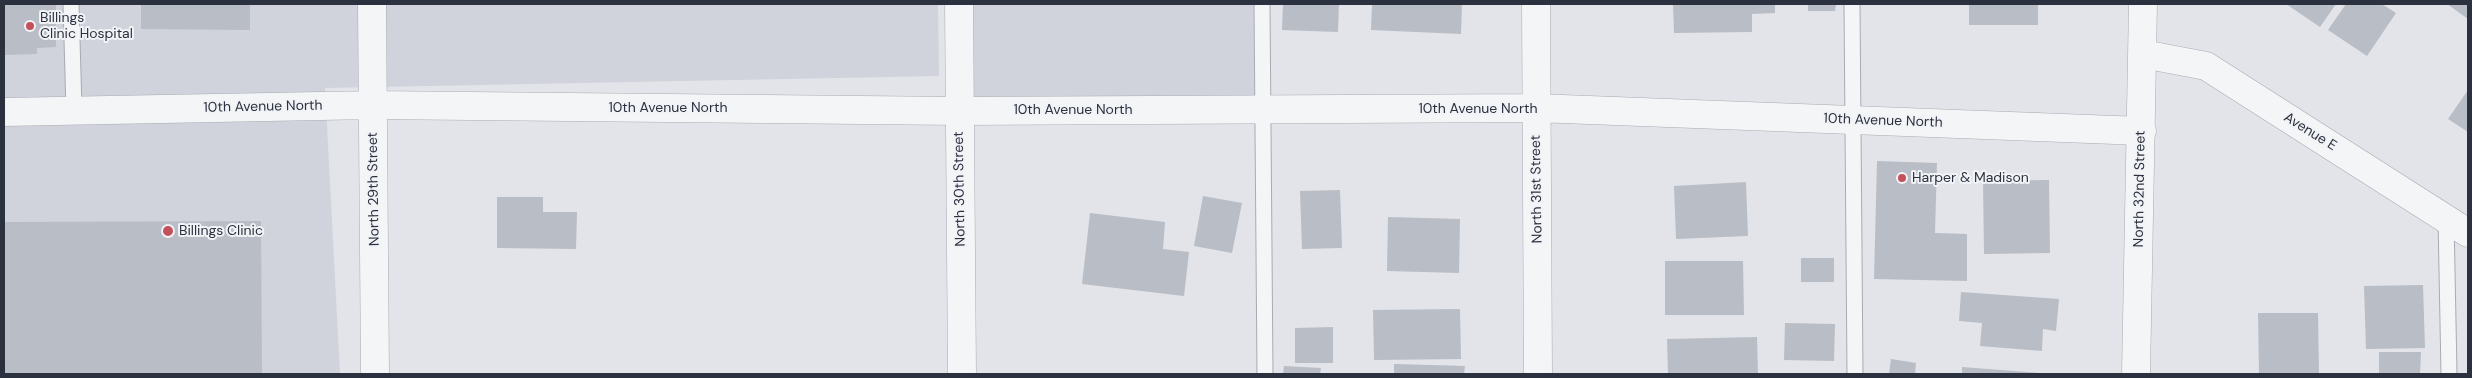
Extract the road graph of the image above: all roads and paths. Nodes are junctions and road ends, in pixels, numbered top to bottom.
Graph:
1 (71, 4) edge
2 (372, 4) edge
3 (959, 4) edge
4 (1262, 4) edge
5 (1536, 4) edge
6 (1852, 4) edge
7 (2143, 4) edge
8 (2142, 54) junction
9 (373, 105) junction
10 (1536, 108) junction
11 (74, 110) junction
12 (1263, 110) junction
13 (959, 111) junction
14 (4, 112) edge
15 (1852, 120) junction
16 (2142, 131) junction
17 (2457, 225) edge
18 (375, 374) edge
19 (962, 374) edge
20 (1265, 374) edge
21 (1538, 374) edge
22 (1856, 374) edge
23 (2136, 374) edge
24 (2449, 374) edge

1 - 11 lane
2 - 9 street, North 29th Street
3 - 13 street, North 30th Street
4 - 12 lane
5 - 10 street, North 31st Street
6 - 15 lane
7 - 8 street, North 32nd Street
8 - 16 street, North 32nd Street
8 - 17 street, Avenue E
9 - 11 street, 10th Avenue North
9 - 13 street, 10th Avenue North
9 - 18 street, North 29th Street
10 - 12 street, 10th Avenue North
10 - 15 street, 10th Avenue North
10 - 21 street, North 31st Street
11 - 14 street, 10th Avenue North
12 - 13 street, 10th Avenue North
12 - 20 lane
13 - 19 street, North 30th Street
15 - 16 street, 10th Avenue North
15 - 22 lane
16 - 23 street, North 32nd Street
17 - 24 lane

